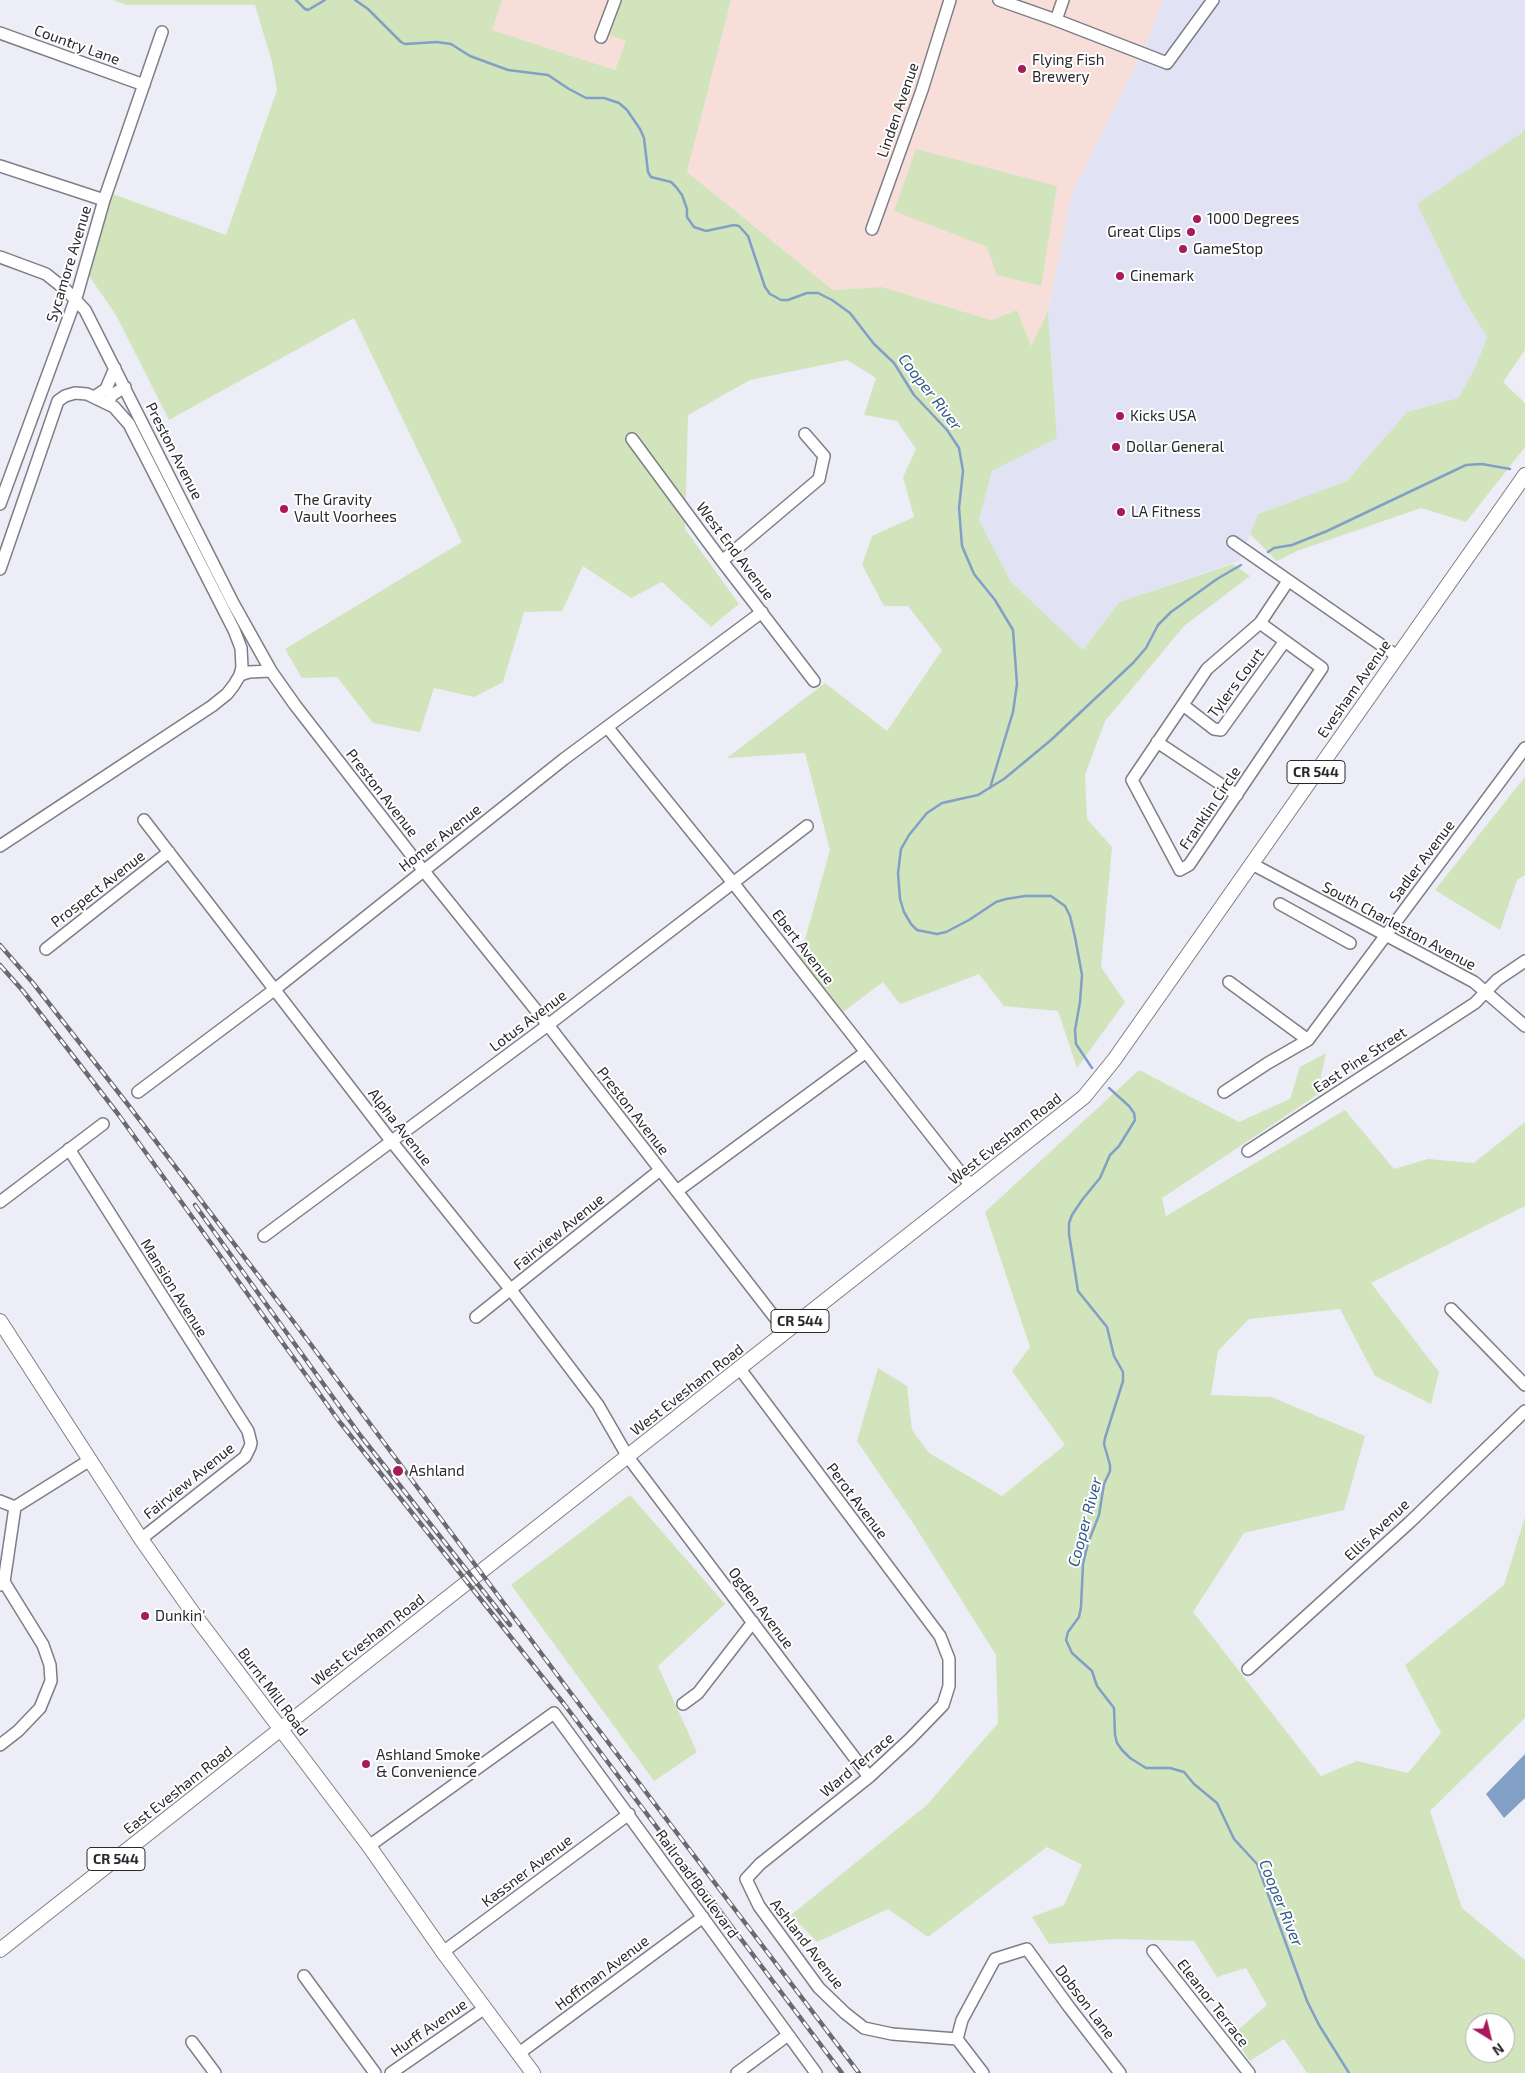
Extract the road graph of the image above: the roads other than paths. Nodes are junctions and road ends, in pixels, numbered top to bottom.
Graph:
1 (615, 0) edge
2 (950, 0) edge
3 (999, 0) edge
4 (1063, 0) edge
5 (1213, 0) edge
6 (1056, 20) junction
7 (162, 32) dead end
8 (0, 33) edge
9 (601, 37) dead end
10 (144, 85) junction
11 (0, 166) edge
12 (104, 200) junction
13 (872, 229) dead end
14 (0, 257) edge
15 (76, 298) junction
16 (115, 368) junction
17 (125, 387) junction
18 (94, 397) junction
19 (108, 404) junction
20 (804, 434) dead end
21 (632, 439) dead end
22 (1525, 475) edge
23 (0, 504) edge
24 (1233, 542) dead end
25 (722, 561) junction
26 (0, 569) edge
27 (1288, 581) junction
28 (762, 612) junction
29 (1260, 623) junction
30 (1285, 641) junction
31 (242, 656) junction
32 (1396, 656) junction
33 (263, 659) junction
34 (271, 671) junction
35 (240, 675) junction
36 (814, 680) dead end
37 (1183, 704) junction
38 (608, 728) junction
39 (1157, 742) junction
40 (1525, 748) edge
41 (1238, 794) junction
42 (144, 820) dead end
43 (807, 826) dead end
44 (0, 846) edge
45 (170, 852) junction
46 (1252, 864) junction
47 (423, 870) junction
48 (734, 884) junction
49 (1324, 903) junction
50 (1280, 904) dead end
51 (1314, 922) junction
52 (1385, 936) junction
53 (1350, 943) dead end
54 (46, 949) dead end
55 (1525, 961) edge
56 (1229, 982) dead end
57 (274, 990) junction
58 (1486, 992) junction
59 (548, 1026) junction
60 (1525, 1026) edge
61 (1308, 1040) junction
62 (866, 1052) junction
63 (1107, 1069) joint
64 (138, 1092) dead end
65 (1224, 1092) dead end
66 (103, 1124) dead end
67 (392, 1142) junction
68 (70, 1149) junction
69 (1248, 1151) dead end
70 (660, 1170) junction
71 (971, 1186) junction
72 (677, 1191) junction
73 (0, 1202) edge
74 (264, 1236) dead end
75 (511, 1290) junction
76 (1451, 1309) dead end
77 (476, 1317) dead end
78 (0, 1321) edge
79 (786, 1332) junction
80 (740, 1369) junction
81 (1525, 1385) edge
82 (1525, 1411) edge
83 (250, 1443) joint
84 (628, 1457) junction
85 (90, 1460) junction
86 (0, 1501) edge
87 (14, 1507) junction
88 (141, 1539) junction
89 (2, 1584) edge
90 (753, 1622) junction
91 (946, 1653) joint
92 (1248, 1669) dead end
93 (683, 1704) dead end
94 (280, 1730) junction
95 (0, 1745) edge
96 (869, 1778) junction
97 (629, 1814) junction
98 (368, 1846) junction
99 (746, 1880) joint
100 (703, 1917) junction
101 (0, 1950) edge
102 (1152, 1951) dead end
103 (443, 1952) junction
104 (304, 1976) dead end
105 (485, 2008) junction
106 (788, 2035) junction
107 (957, 2039) junction
108 (192, 2042) dead end
109 (518, 2054) junction
110 (215, 2073) edge
111 (375, 2073) edge
112 (391, 2073) edge
113 (533, 2073) edge
114 (738, 2073) edge
115 (816, 2073) edge
116 (983, 2073) edge
117 (1120, 2073) edge
118 (1249, 2073) edge

1 - 9 street
2 - 13 street, Linden Avenue
3 - 6 street
4 - 6 street
5 - 6 street
7 - 10 street, Sycamore Avenue
8 - 10 street, Country Lane
10 - 12 street, Sycamore Avenue
11 - 12 street
12 - 15 street, Sycamore Avenue
14 - 15 street, Preston Avenue
15 - 16 street, Preston Avenue
15 - 23 street, Sycamore Avenue
16 - 17 street, Preston Avenue
16 - 18 street
17 - 19 street
17 - 33 street, Preston Avenue
18 - 19 street, Preston Avenue
18 - 26 street, Preston Avenue
19 - 31 street, Preston Avenue
20 - 25 street
21 - 25 street, West End Avenue
22 - 32 main road, Evesham Avenue / CR 544
24 - 27 street
25 - 28 street, West End Avenue
27 - 29 street, Franklin Circle
27 - 32 street
28 - 36 street, West End Avenue
28 - 38 street, Homer Avenue
29 - 30 street, Franklin Circle
29 - 37 street, Franklin Circle
30 - 37 street, Tylers Court
30 - 41 street, Franklin Circle
31 - 33 street
31 - 35 street, Preston Avenue
32 - 46 main road, Evesham Avenue / CR 544
33 - 34 street, Preston Avenue
34 - 35 street
34 - 47 street, Preston Avenue
35 - 44 street, Preston Avenue
37 - 39 street, Franklin Circle
38 - 47 street, Homer Avenue
38 - 48 street, Ebert Avenue
39 - 41 street
39 - 41 street, Franklin Circle
40 - 52 street, Sadler Avenue
42 - 45 street, Alpha Avenue
43 - 48 street, Lotus Avenue
45 - 54 street, Prospect Avenue
45 - 57 street, Alpha Avenue
46 - 49 street, South Charleston Avenue
46 - 63 main road, Evesham Avenue / CR 544
47 - 57 street, Homer Avenue
47 - 59 street, Preston Avenue
48 - 59 street, Lotus Avenue
48 - 62 street, Ebert Avenue
49 - 51 street
49 - 52 street, South Charleston Avenue
50 - 51 street
51 - 53 street
52 - 58 street, South Charleston Avenue
52 - 61 street, Sadler Avenue
55 - 58 street, East Pine Street
56 - 61 street
57 - 64 street, Homer Avenue
57 - 67 street, Alpha Avenue
58 - 60 street, South Charleston Avenue
58 - 69 street, East Pine Street
59 - 67 street, Lotus Avenue
59 - 70 street, Preston Avenue
61 - 65 street
62 - 71 street, Ebert Avenue
62 - 72 street
63 - 71 main road, West Evesham Road / CR 544
66 - 68 street
67 - 74 street, Lotus Avenue
67 - 75 street, Alpha Avenue
68 - 73 street
68 - 83 street, Mansion Avenue
70 - 72 street, Preston Avenue
70 - 75 street, Fairview Avenue
71 - 79 main road, West Evesham Road / CR 544
72 - 79 street, Preston Avenue
75 - 77 street, Fairview Avenue
75 - 84 street, Alpha Avenue
76 - 81 street
78 - 85 main road, Burnt Mill Road
79 - 80 main road, West Evesham Road / CR 544
80 - 84 main road, West Evesham Road / CR 544
80 - 91 street, Perot Avenue
82 - 92 street, Ellis Avenue
83 - 88 street, Fairview Avenue
84 - 90 street, Ogden Avenue
84 - 94 main road, West Evesham Road / CR 544
85 - 87 street
85 - 88 main road, Burnt Mill Road
86 - 87 street
87 - 89 street
88 - 94 main road, Burnt Mill Road
89 - 95 street
90 - 93 street
90 - 96 street, Ogden Avenue
91 - 96 street, Ward Terrace
94 - 98 main road, Burnt Mill Road
94 - 101 main road, East Evesham Road / CR 544
96 - 99 street, Ward Terrace
97 - 98 street, Railroad Boulevard
97 - 100 street, Railroad Boulevard
97 - 103 street, Kassner Avenue
98 - 103 main road, Burnt Mill Road
99 - 107 street, Ashland Avenue
100 - 106 street, Railroad Boulevard
100 - 109 street, Hoffman Avenue
102 - 118 street, Eleanor Terrace
103 - 105 main road, Burnt Mill Road
104 - 111 street
105 - 109 main road, Burnt Mill Road
105 - 112 street, Hurff Avenue
106 - 114 street
106 - 115 street, Railroad Boulevard
107 - 116 street
107 - 117 street, Dobson Lane
108 - 110 street
109 - 113 main road, Burnt Mill Road

